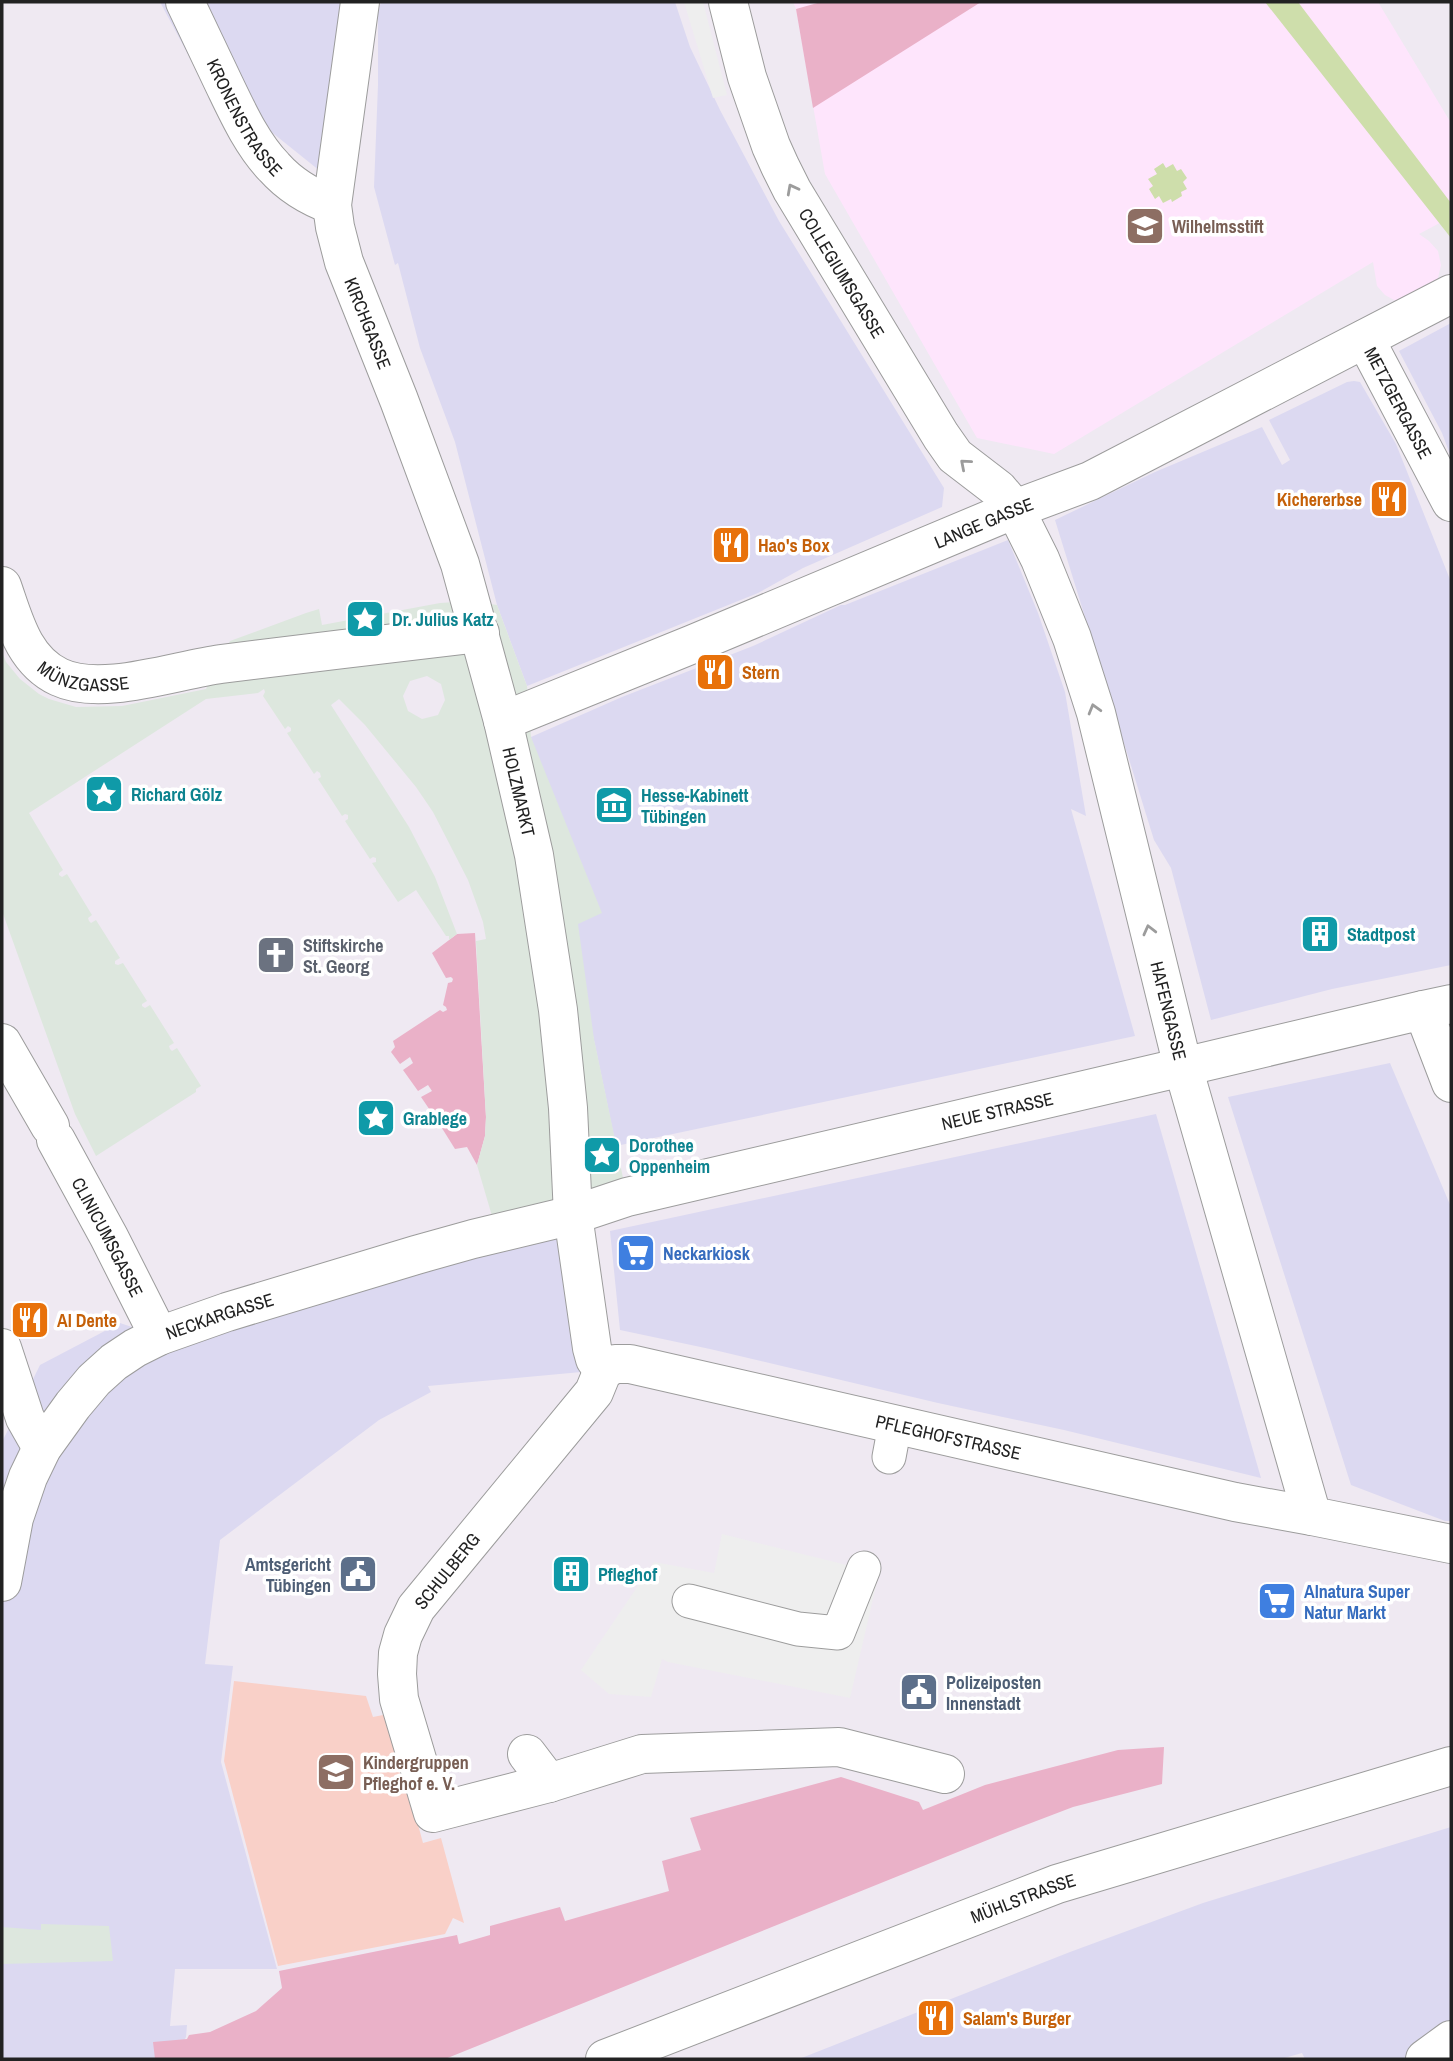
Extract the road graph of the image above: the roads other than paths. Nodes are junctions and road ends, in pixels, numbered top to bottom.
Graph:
1 (185, 2) edge
2 (360, 2) edge
3 (728, 2) edge
4 (332, 205) junction
5 (1451, 293) edge
6 (1365, 339) junction
7 (1451, 502) edge
8 (1015, 509) junction
9 (2, 586) edge
10 (480, 633) junction
11 (503, 721) junction
12 (1437, 1007) edge
13 (2, 1043) edge
14 (1183, 1067) junction
15 (1451, 1083) edge
16 (573, 1215) junction
17 (159, 1336) junction
18 (2, 1348) edge
19 (603, 1370) junction
20 (42, 1448) junction
21 (1312, 1516) junction
22 (1451, 1544) edge
23 (864, 1568) dead end
24 (2, 1582) edge
25 (689, 1601) dead end
26 (1451, 1766) edge
27 (944, 1774) dead end
28 (1451, 2040) edge
29 (605, 2059) edge
30 (1425, 2059) edge

1 - 4 street, KRONENSTRASSE
2 - 4 street, KIRCHGASSE
8 -> 3 street, COLLEGIUMSGASSE
4 - 10 street, KIRCHGASSE
5 - 6 street, LANGE GASSE
6 - 7 street, METZGERGASSE
6 - 8 street, LANGE GASSE
8 - 11 street, LANGE GASSE
14 -> 8 street, HAFENGASSE
9 - 10 street, MÜNZGASSE
10 - 11 street, HOLZMARKT
11 - 16 street, HOLZMARKT
12 - 14 street, NEUE STRASSE
12 - 15 street, NEUE STRASSE
13 - 17 street, CLINICUMSGASSE
14 - 16 street, NEUE STRASSE
14 - 21 street, HAFENGASSE
16 - 17 street, NECKARGASSE
16 - 19 street
17 - 20 street, NECKARGASSE
18 - 20 street
19 - 21 street, PFLEGHOFSTRASSE
19 - 27 street, SCHULBERG
20 - 24 street, NECKARGASSE
21 - 22 street, PFLEGHOFSTRASSE
23 - 25 lane
26 - 29 street, MÜHLSTRASSE
28 - 30 street

